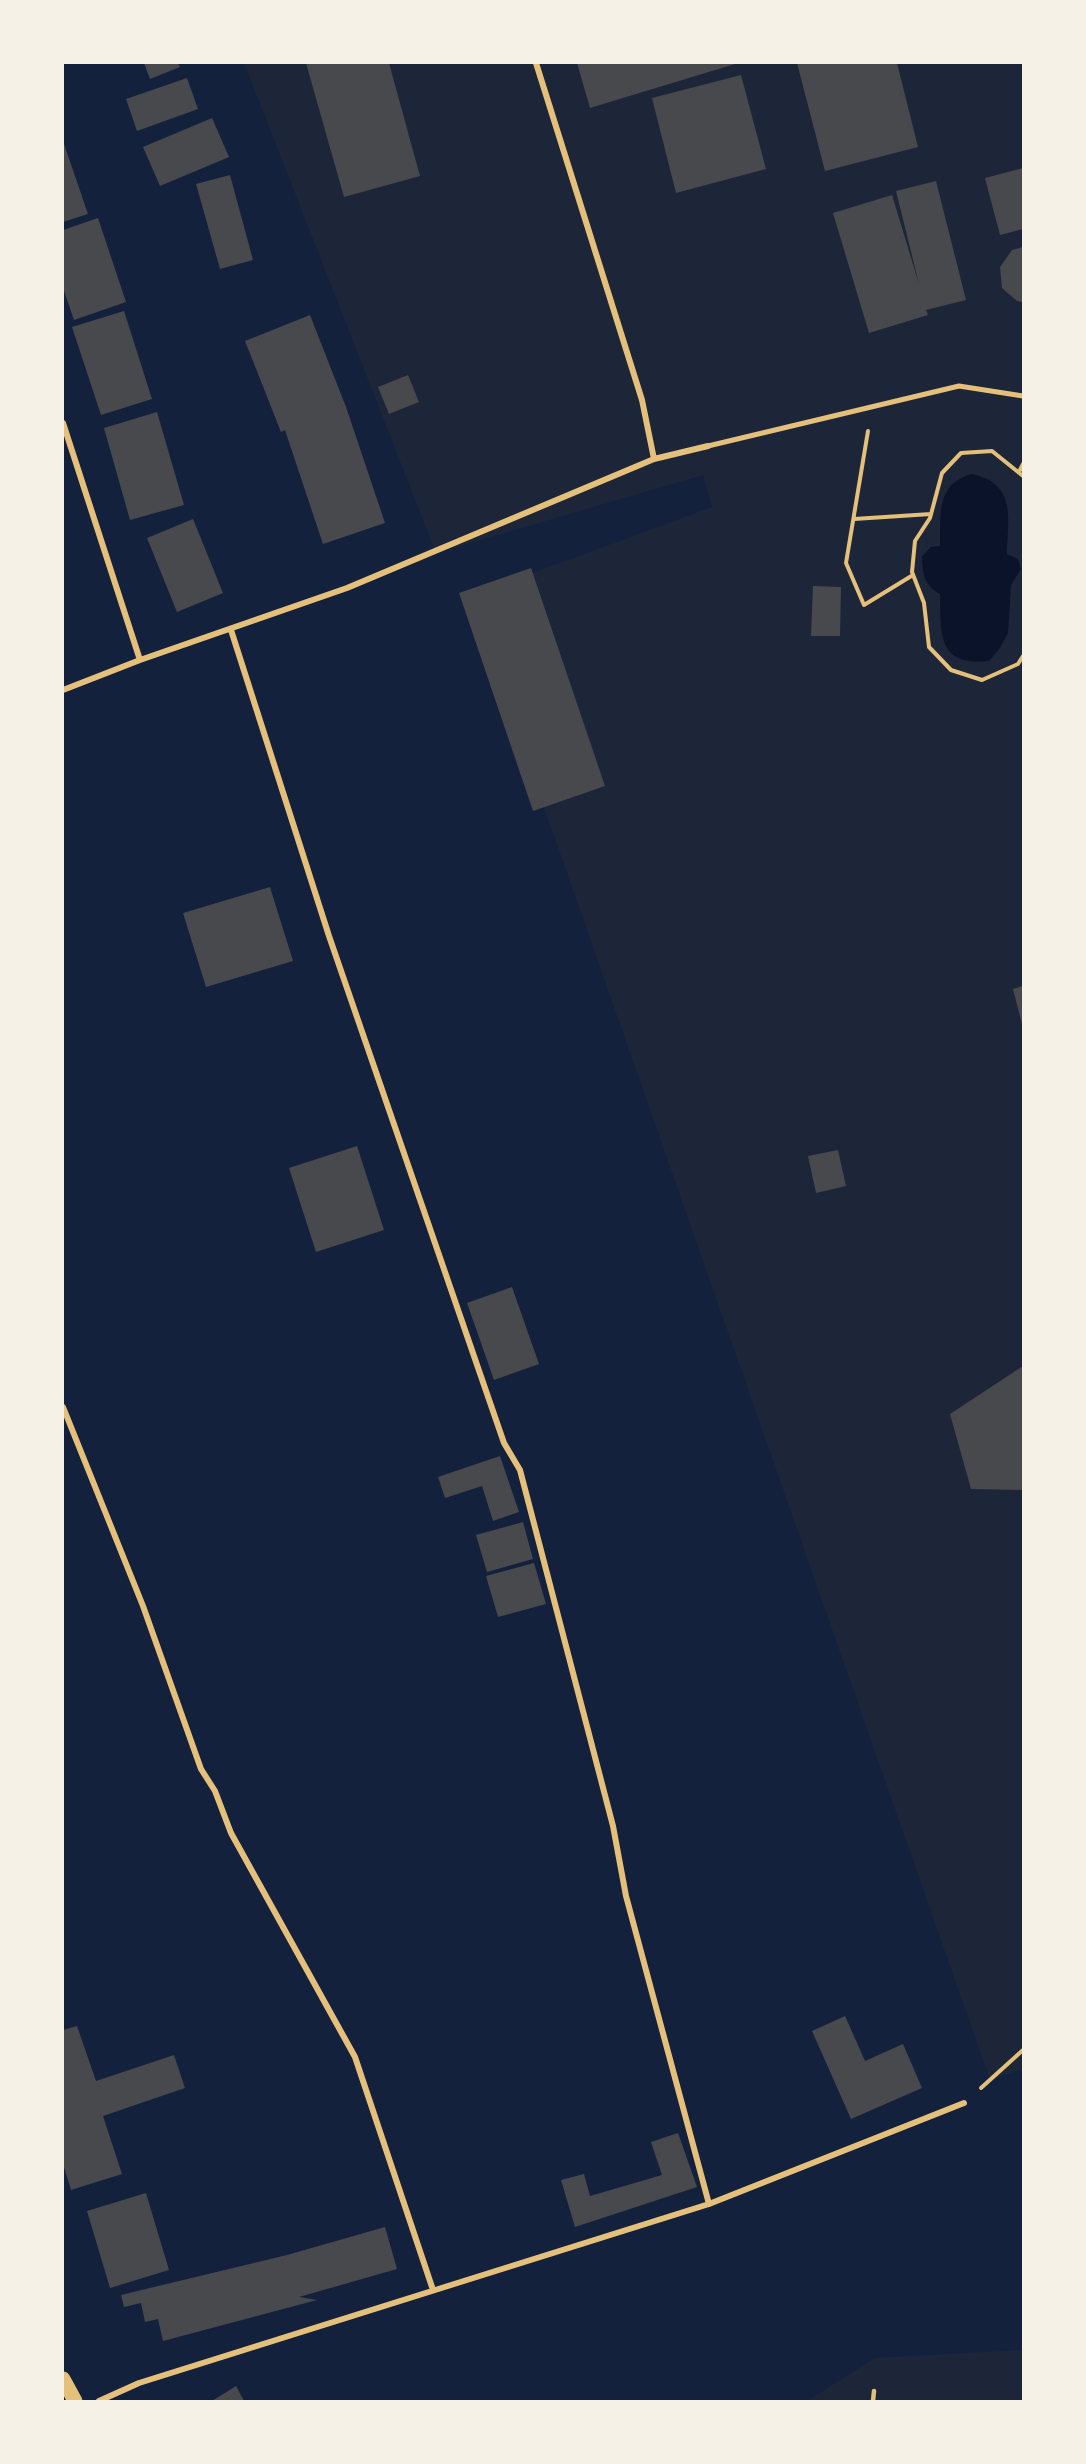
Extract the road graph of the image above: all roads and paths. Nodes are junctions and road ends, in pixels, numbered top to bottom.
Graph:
1 (536, 63) edge
2 (1023, 396) edge
3 (872, 407) junction
4 (63, 423) edge
5 (708, 446) joint
6 (654, 459) junction
7 (1023, 464) edge
8 (1019, 472) junction
9 (1023, 476) edge
10 (931, 514) junction
11 (853, 519) junction
12 (913, 575) junction
13 (231, 630) junction
14 (1023, 656) edge
15 (140, 660) junction
16 (63, 690) edge
17 (63, 1407) edge
18 (1023, 2050) edge
19 (964, 2103) joint
20 (709, 2204) junction
21 (433, 2290) junction
22 (63, 2379) edge
23 (874, 2391) dead end
24 (75, 2401) edge
25 (99, 2401) edge
26 (873, 2401) edge

1 - 6 street
2 - 3 street
3 - 5 street
3 - 11 path
4 - 15 street
5 - 6 street
6 - 13 street
7 - 8 path
8 - 9 path
8 - 10 path
10 - 11 path
10 - 12 path
11 - 12 path
12 - 14 path
13 - 15 street
13 - 20 street
15 - 16 street
17 - 21 street
18 - 19 path
19 - 20 street
20 - 21 street
21 - 25 street
22 - 24 main road
23 - 26 lane

